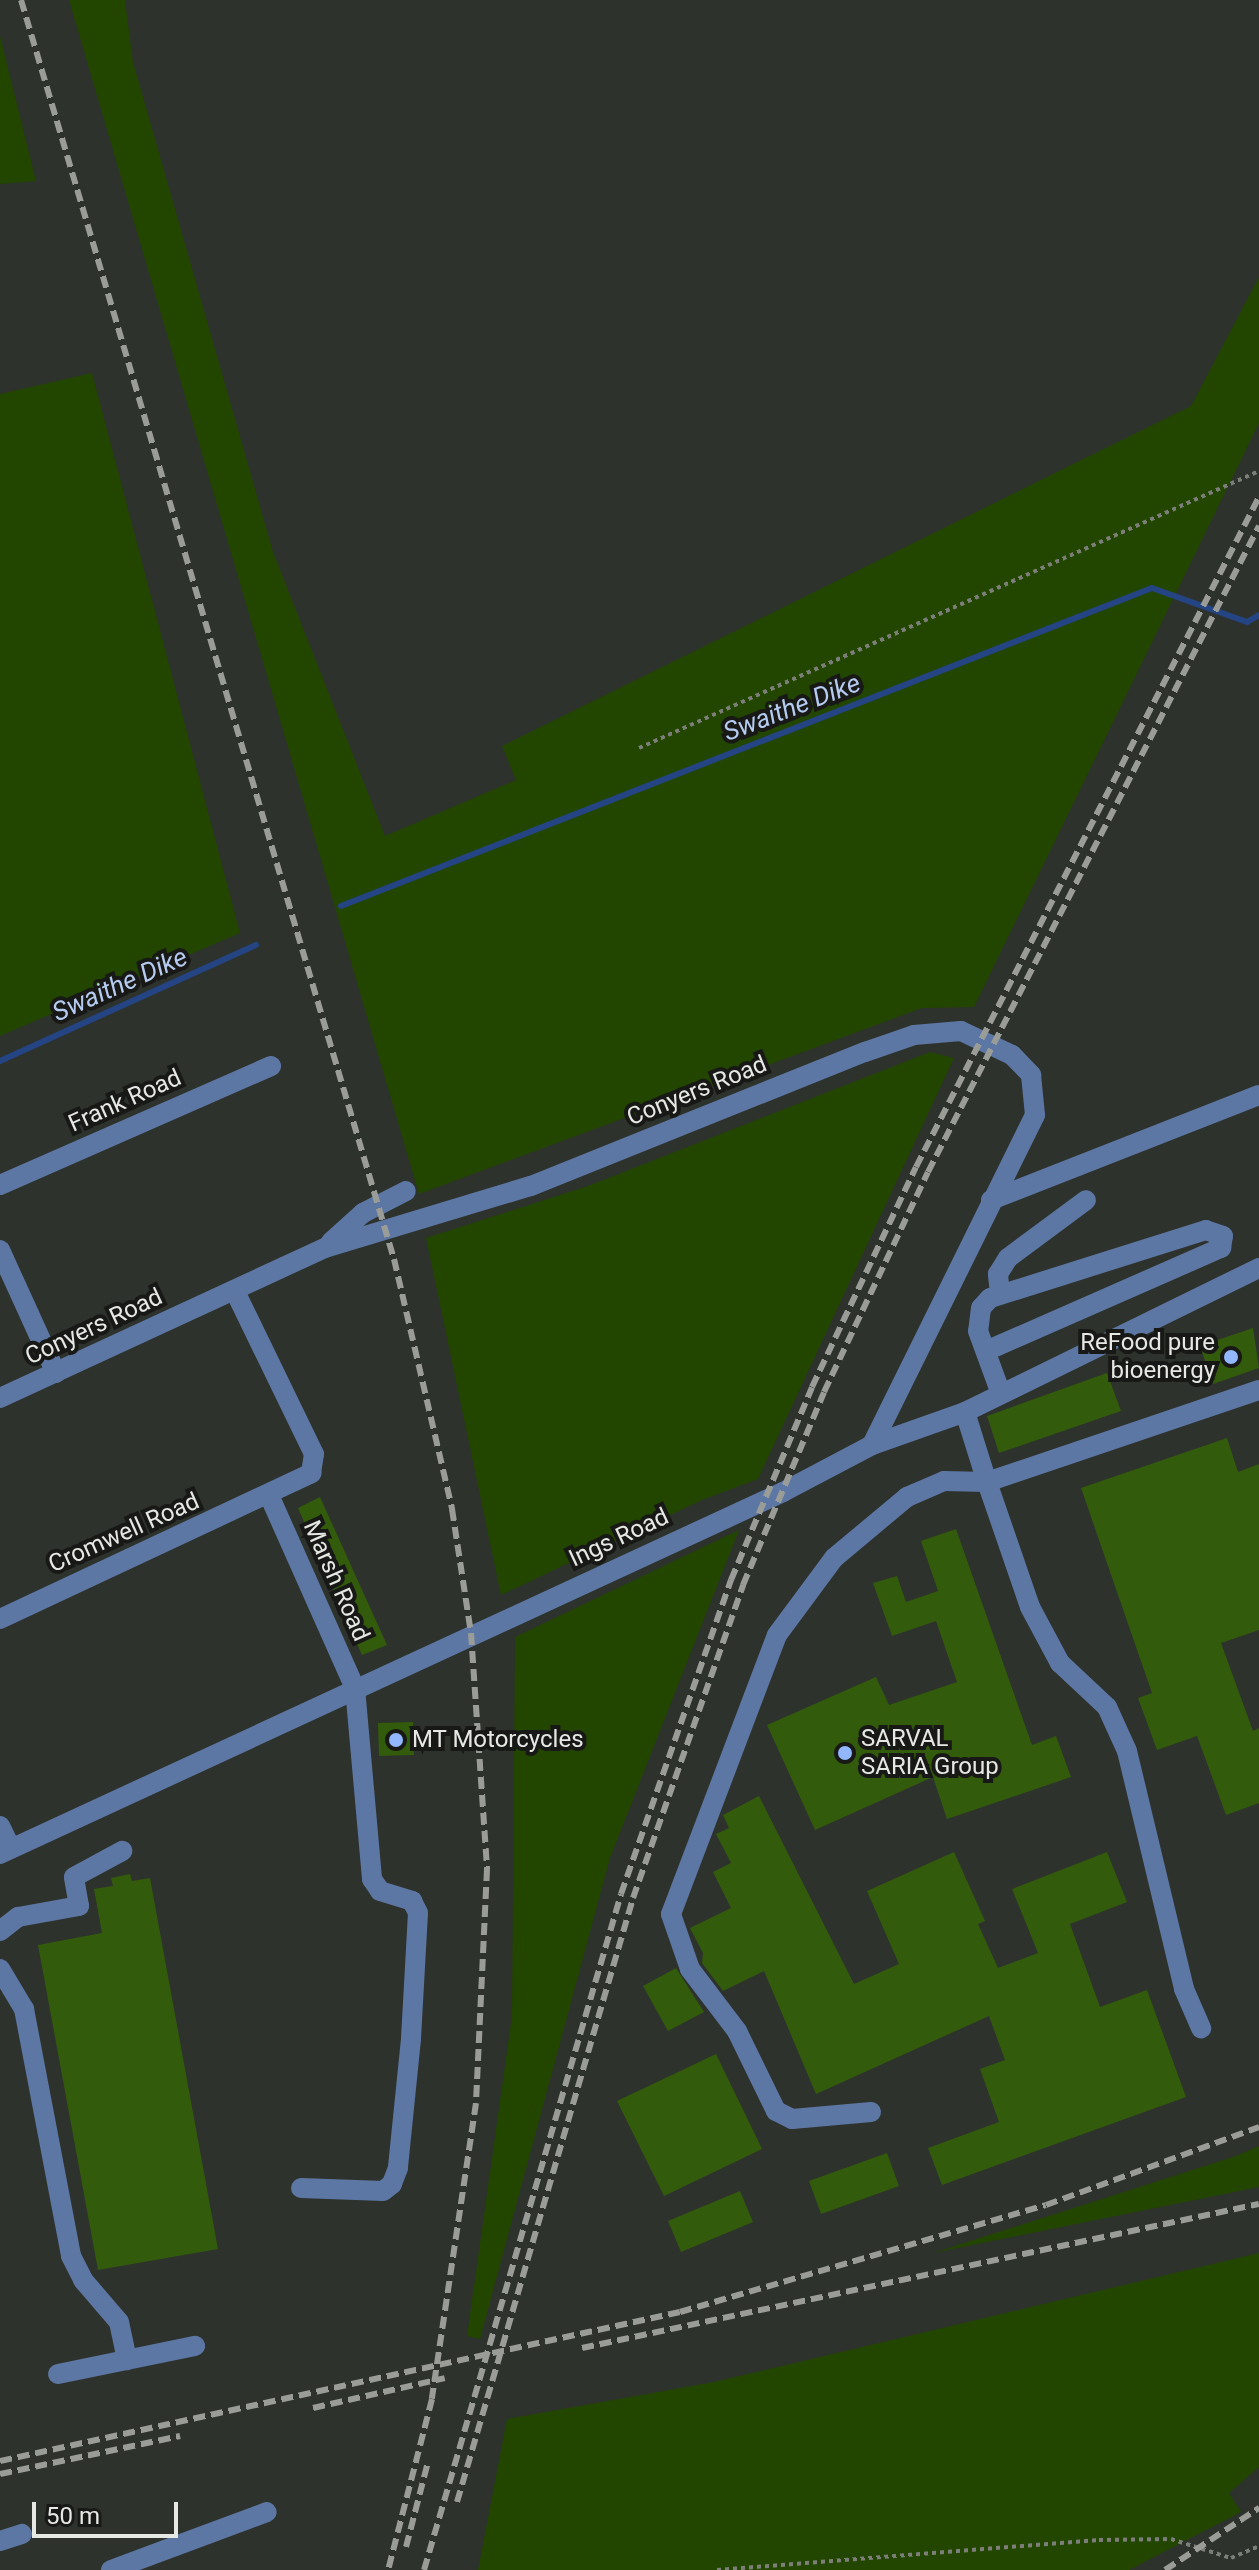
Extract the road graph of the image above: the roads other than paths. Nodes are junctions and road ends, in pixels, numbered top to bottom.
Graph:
1 (271, 1066) dead end
2 (1259, 1095) edge
3 (0, 1185) edge
4 (406, 1191) dead end
5 (991, 1200) junction
6 (1086, 1200) dead end
7 (325, 1248) junction
8 (0, 1250) edge
9 (1259, 1268) edge
10 (7, 1281) edge
11 (235, 1291) junction
12 (1000, 1294) junction
13 (986, 1351) junction
14 (56, 1373) junction
15 (1259, 1390) edge
16 (1001, 1394) junction
17 (0, 1398) edge
18 (965, 1412) junction
19 (872, 1445) junction
20 (987, 1482) junction
21 (269, 1495) junction
22 (0, 1619) edge
23 (355, 1688) junction
24 (0, 1826) edge
25 (6, 1851) edge
26 (122, 1851) dead end
27 (0, 1931) edge
28 (3, 1972) edge
29 (1201, 2028) dead end
30 (871, 2112) dead end
31 (301, 2188) dead end
32 (195, 2346) dead end
33 (127, 2360) junction
34 (58, 2374) dead end
35 (267, 2512) dead end
36 (22, 2534) dead end
37 (0, 2541) edge
38 (111, 2570) edge

1 - 3 street, Frank Road
2 - 5 street
4 - 7 street
5 - 7 street, Conyers Road
5 - 19 street, Conyers Road
6 - 12 street
7 - 11 street, Conyers Road
8 - 10 street
9 - 16 street, Ings Road
10 - 14 street
11 - 14 street, Conyers Road
11 - 21 street, Cromwell Road
12 - 13 street
12 - 13 street
13 - 16 street
14 - 17 street, Conyers Road
15 - 20 street
16 - 18 street, Ings Road
18 - 19 street, Ings Road
18 - 20 street
19 - 23 street, Ings Road
20 - 29 street
20 - 30 street
21 - 22 street, Cromwell Road
21 - 23 street, Marsh Road
23 - 25 street, Ings Road
23 - 31 street, Marsh Road
24 - 25 street
26 - 27 street
28 - 33 street
32 - 33 street
33 - 34 street
35 - 38 street
36 - 37 street

